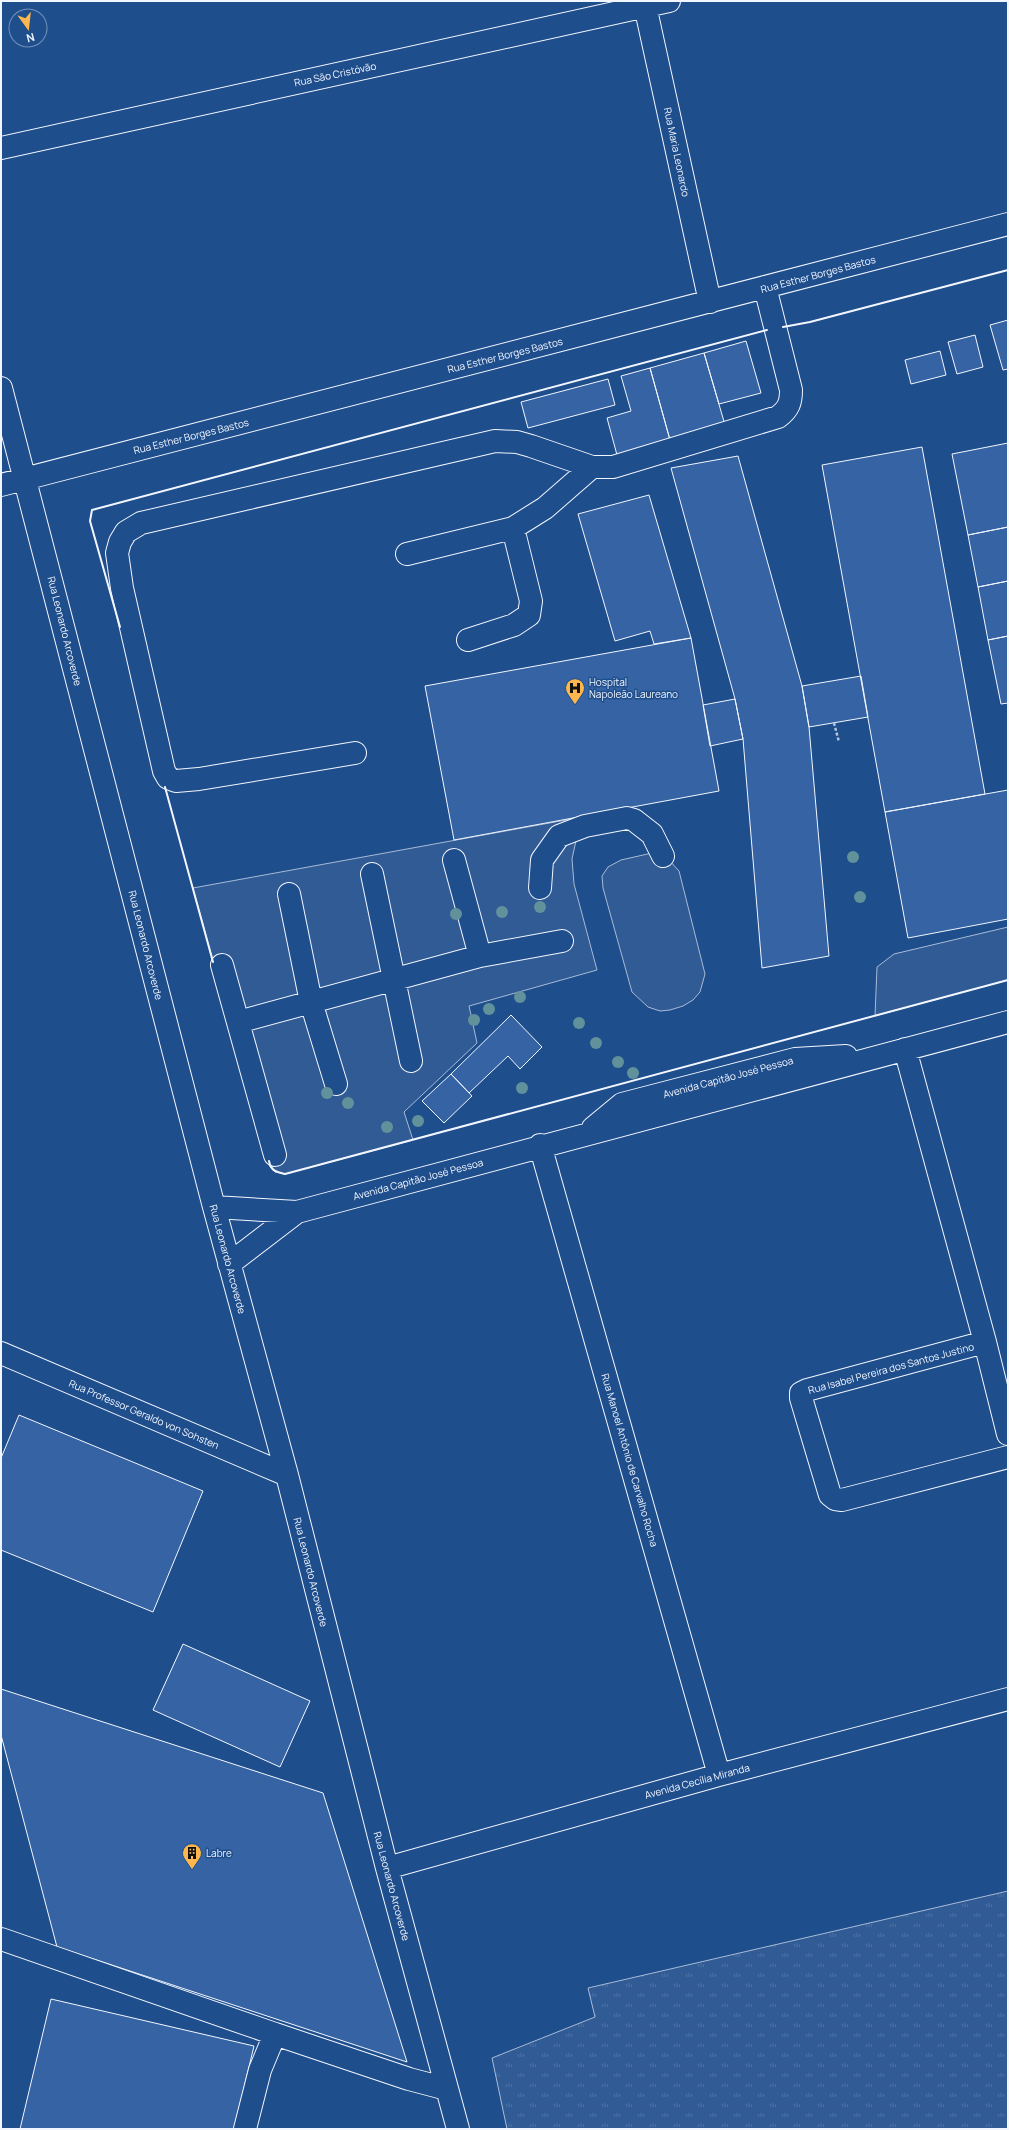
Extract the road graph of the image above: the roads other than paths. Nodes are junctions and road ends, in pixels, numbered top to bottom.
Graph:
1 (669, 1) edge
2 (644, 4) edge
3 (1, 148) edge
4 (1008, 224) edge
5 (766, 288) junction
6 (710, 302) junction
7 (1, 388) edge
8 (592, 466) junction
9 (26, 479) junction
10 (1, 485) edge
11 (513, 528) junction
12 (407, 554) dead end
13 (468, 640) dead end
14 (354, 753) dead end
15 (663, 856) dead end
16 (454, 860) dead end
17 (372, 874) dead end
18 (540, 888) dead end
19 (289, 894) dead end
20 (562, 941) dead end
21 (480, 956) junction
22 (222, 965) dead end
23 (393, 980) junction
24 (311, 1002) junction
25 (238, 1022) junction
26 (1008, 1022) edge
27 (906, 1049) junction
28 (411, 1061) dead end
29 (336, 1084) dead end
30 (540, 1145) junction
31 (275, 1155) dead end
32 (214, 1207) junction
33 (297, 1212) junction
34 (229, 1264) junction
35 (985, 1342) junction
36 (1, 1353) edge
37 (1008, 1434) edge
38 (1008, 1457) edge
39 (286, 1475) junction
40 (1008, 1699) edge
41 (719, 1775) junction
42 (387, 1868) junction
43 (1, 1939) edge
44 (275, 2034) junction
45 (447, 2089) junction
46 (245, 2129) edge
47 (458, 2129) edge

1 - 2 street, Rua São Cristóvão
2 - 3 street, Rua São Cristóvão
2 - 6 street, Rua Maria Leonardo
4 - 5 street, Rua Esther Borges Bastos
5 - 6 street, Rua Esther Borges Bastos
5 - 8 street
6 - 9 street, Rua Esther Borges Bastos
7 - 9 street, Rua Leonardo Arcoverde
8 - 11 street
8 - 14 street
9 - 10 street, Rua Esther Borges Bastos
9 - 32 street, Rua Leonardo Arcoverde
11 - 12 street
11 - 13 street
15 - 18 street
16 - 21 street
17 - 23 street
19 - 24 street
20 - 21 street
21 - 23 street
22 - 25 street
23 - 24 street
23 - 28 street
24 - 25 street
24 - 29 street
25 - 31 street
26 - 27 street, Avenida Capitão José Pessoa
27 - 30 street, Avenida Capitão José Pessoa
27 - 35 street, Rua Isabel Pereira dos Santos Justino
30 - 33 street, Avenida Capitão José Pessoa
30 - 41 street, Rua Manoel Antônio de Carvalho Rocha
32 - 33 street, Avenida Capitão José Pessoa
32 - 34 street, Rua Leonardo Arcoverde
33 - 34 street, Avenida Capitão José Pessoa
34 - 39 street, Rua Leonardo Arcoverde
35 - 37 street, Rua Isabel Pereira dos Santos Justino
35 - 38 street, Rua Isabel Pereira dos Santos Justino
36 - 39 street, Rua Professor Geraldo von Sohsten
39 - 42 street, Rua Leonardo Arcoverde
40 - 41 street, Avenida Cecília Miranda
41 - 42 street, Avenida Cecília Miranda
42 - 45 street, Rua Leonardo Arcoverde
43 - 44 street
44 - 45 street
44 - 46 street
45 - 47 street, Rua Leonardo Arcoverde

